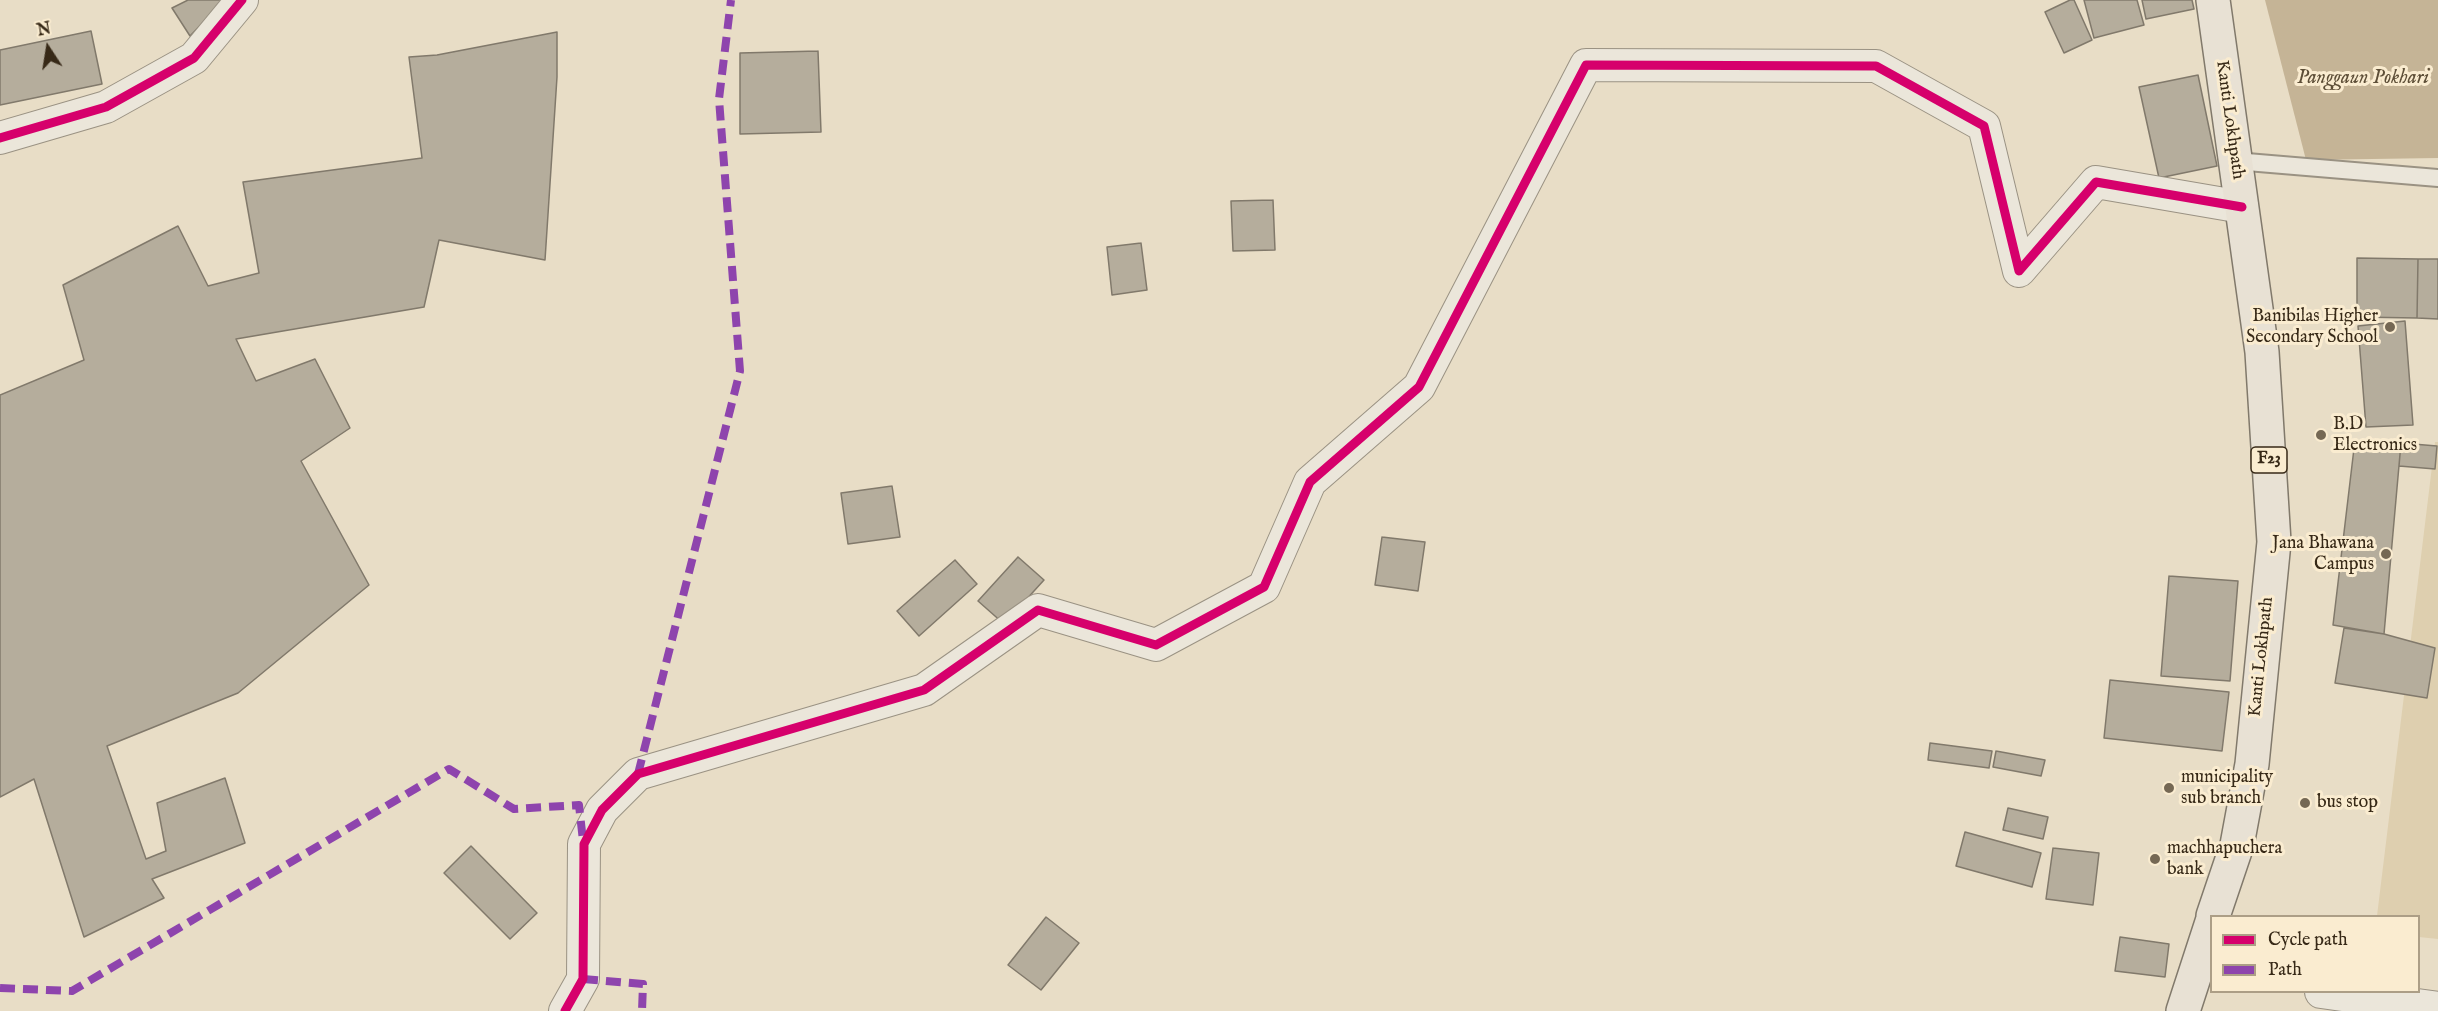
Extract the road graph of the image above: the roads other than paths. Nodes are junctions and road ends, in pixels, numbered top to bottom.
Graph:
1 (242, 0) edge
2 (2212, 0) edge
3 (0, 138) edge
4 (2235, 161) junction
5 (2438, 178) edge
6 (2242, 207) junction
7 (2213, 915) edge
8 (2210, 929) edge
9 (2204, 974) edge
10 (2328, 993) edge
11 (2438, 1008) edge
12 (565, 1011) edge
13 (2182, 1011) edge

1 - 3 street
2 - 4 main road, Kanti Lokhpath / F23
4 - 5 lane
4 - 6 main road, Kanti Lokhpath / F23
6 - 7 main road, Kanti Lokhpath / F23
6 - 12 street
8 - 9 main road
9 - 13 main road
10 - 11 street

